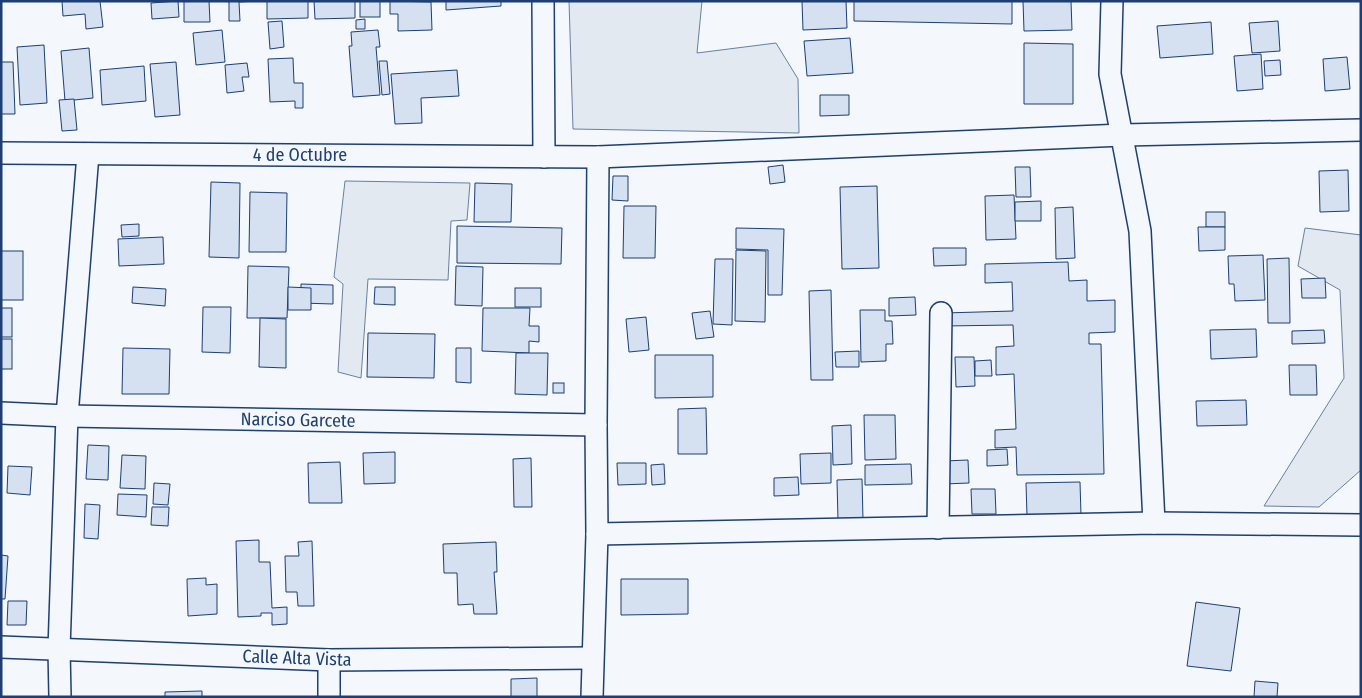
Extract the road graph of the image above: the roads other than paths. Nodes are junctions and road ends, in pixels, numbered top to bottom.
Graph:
1 (543, 1) edge
2 (1112, 1) edge
3 (1361, 130) edge
4 (1123, 134) junction
5 (1, 153) edge
6 (88, 154) junction
7 (544, 156) junction
8 (598, 158) junction
9 (942, 312) dead end
10 (1, 413) edge
11 (67, 416) junction
12 (596, 425) junction
13 (1154, 523) junction
14 (1361, 525) edge
15 (938, 528) junction
16 (597, 534) junction
17 (1, 647) edge
18 (60, 649) junction
19 (592, 658) junction
20 (329, 660) junction
21 (60, 697) edge
22 (329, 697) edge
23 (592, 697) edge

1 - 7 street
2 - 4 street
3 - 4 street, 4 de Octubre
4 - 8 street, 4 de Octubre
4 - 13 street
5 - 6 street, 4 de Octubre
6 - 7 street, 4 de Octubre
6 - 11 street
7 - 8 street, 4 de Octubre
8 - 12 street
9 - 15 street
10 - 11 street, Narciso Garcete
11 - 12 street, Narciso Garcete
11 - 18 street
12 - 16 street
13 - 14 street
13 - 15 street
15 - 16 street
16 - 19 street
17 - 18 street, Calle Alta Vista
18 - 20 street, Calle Alta Vista
18 - 21 street
19 - 20 street, Calle Alta Vista
19 - 23 street
20 - 22 street

